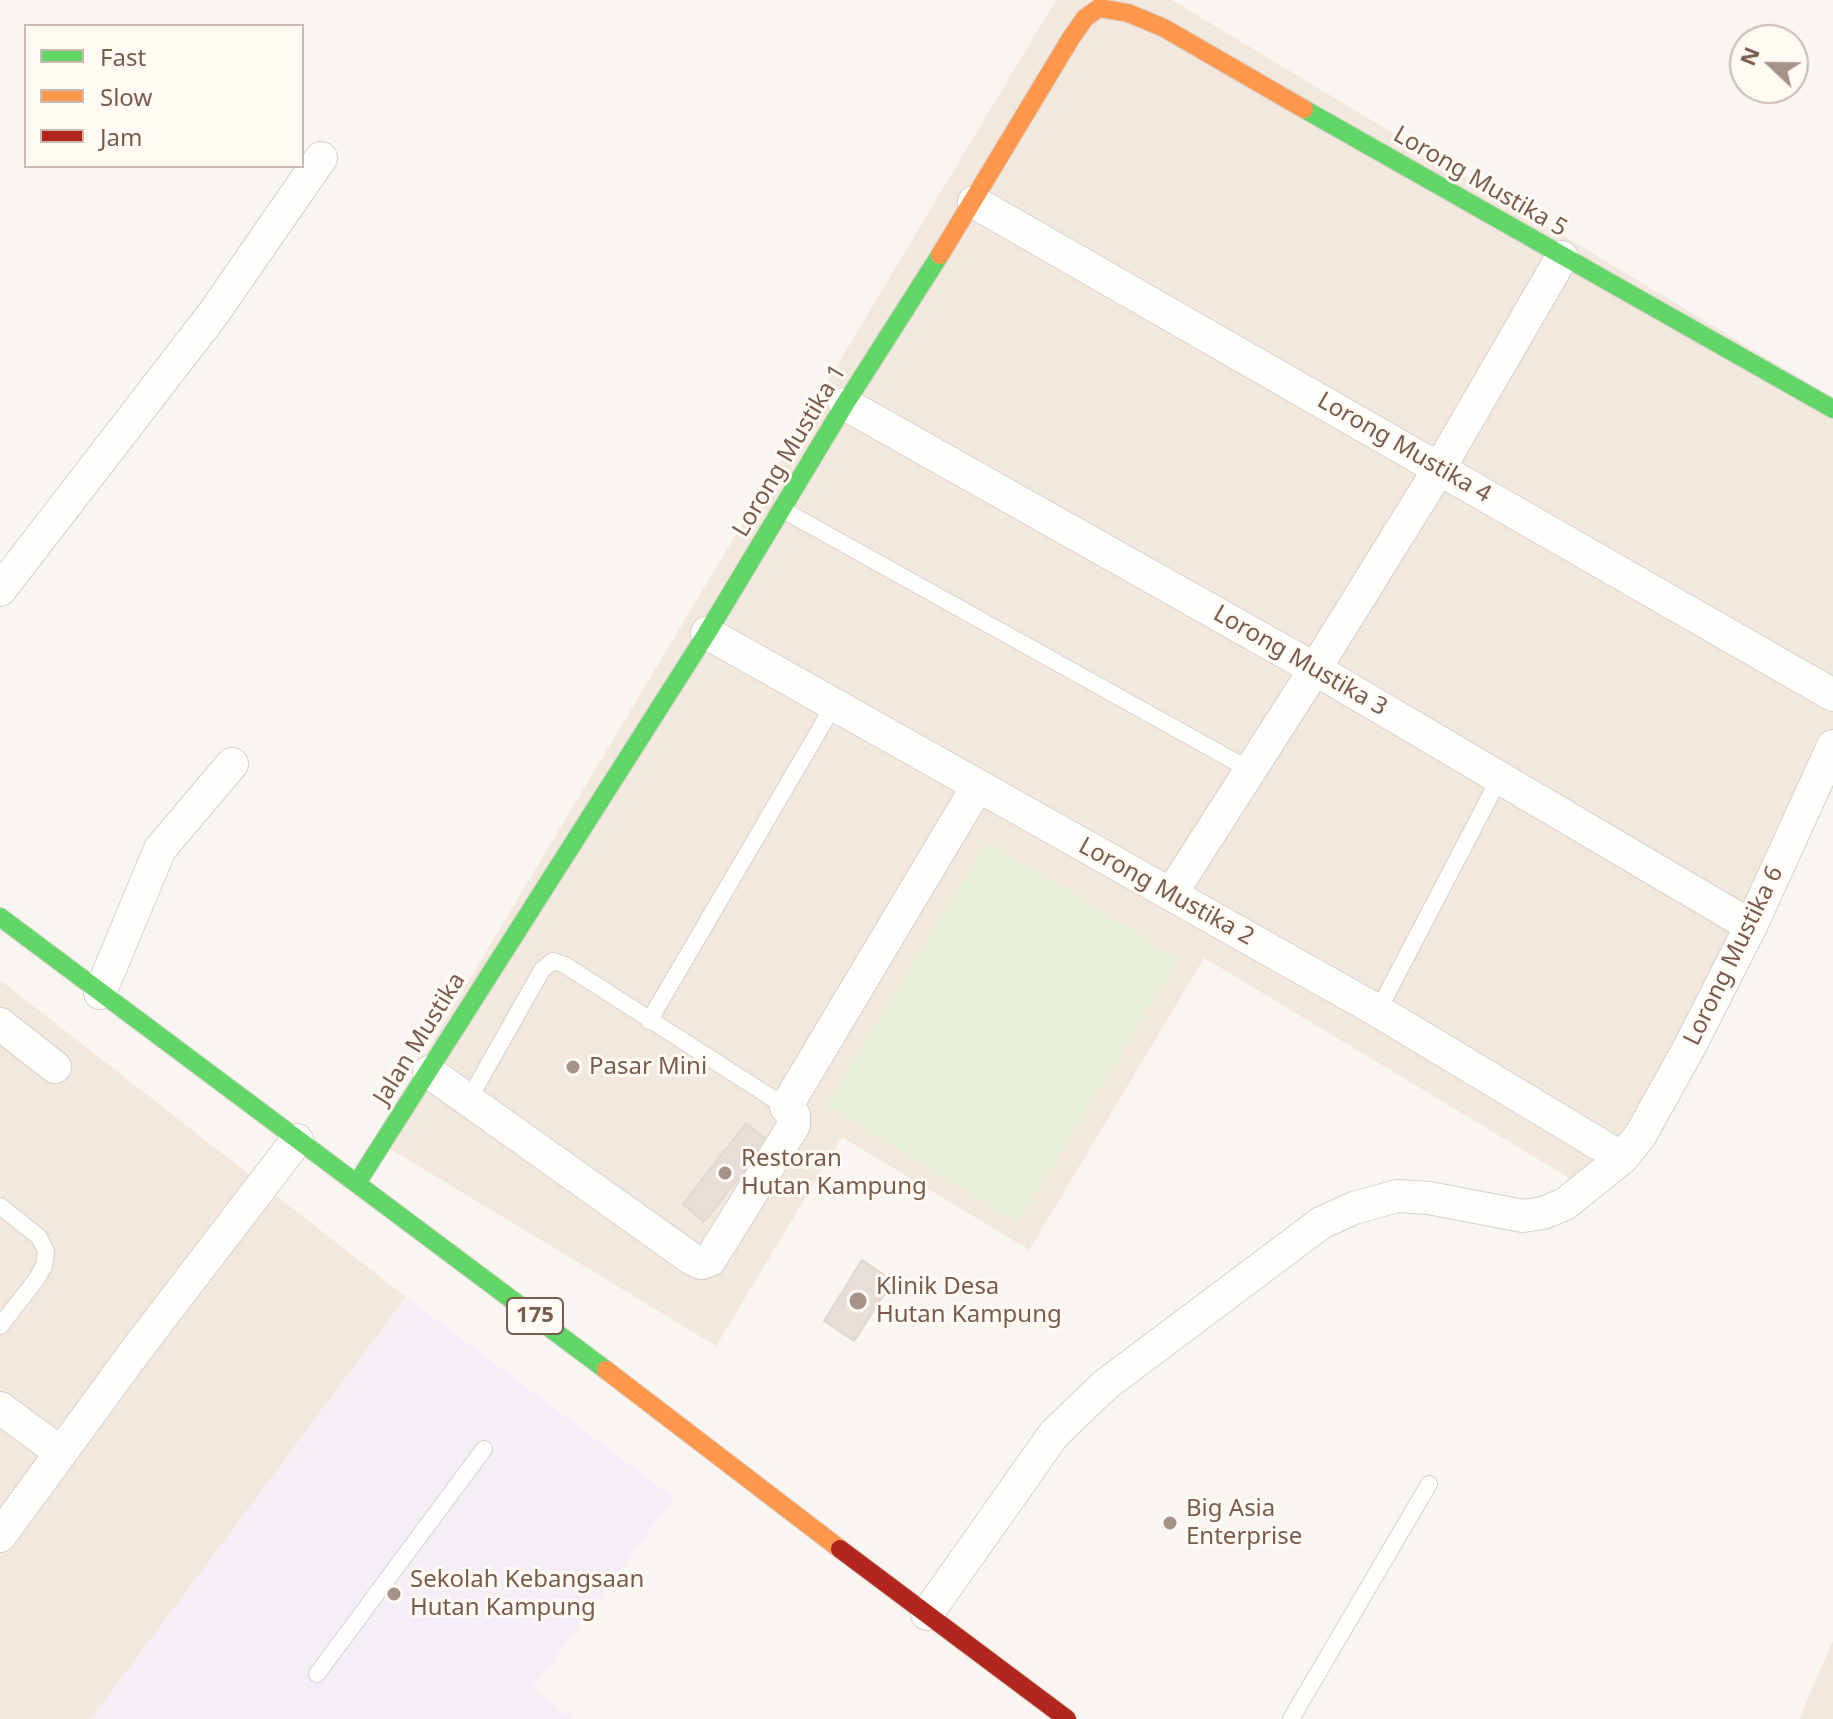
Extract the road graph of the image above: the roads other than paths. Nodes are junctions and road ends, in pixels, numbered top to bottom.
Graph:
1 (1099, 8) joint
2 (321, 158) dead end
3 (974, 202) junction
4 (1562, 257) junction
5 (845, 404) junction
6 (1833, 409) edge
7 (1439, 469) junction
8 (782, 509) junction
9 (0, 590) edge
10 (707, 633) junction
11 (1315, 669) junction
12 (1833, 695) edge
13 (834, 705) junction
14 (1833, 746) edge
15 (232, 764) dead end
16 (1250, 770) junction
17 (1500, 777) junction
18 (977, 787) junction
19 (1171, 894) junction
20 (0, 917) edge
21 (522, 920) joint
22 (1751, 926) junction
23 (100, 993) junction
24 (1378, 1011) junction
25 (649, 1021) junction
26 (0, 1024) edge
27 (55, 1067) dead end
28 (429, 1072) junction
29 (469, 1099) junction
30 (786, 1107) junction
31 (297, 1140) junction
32 (1622, 1158) junction
33 (357, 1183) junction
34 (0, 1206) edge
35 (0, 1326) edge
36 (0, 1408) edge
37 (484, 1449) dead end
38 (60, 1452) junction
39 (1429, 1484) dead end
40 (0, 1536) edge
41 (927, 1614) junction
42 (317, 1674) dead end
43 (1067, 1719) edge
44 (1291, 1719) edge

1 - 3 street, Lorong Mustika 1
1 - 4 street, Lorong Mustika 5
2 - 9 street
3 - 5 street, Lorong Mustika 1
3 - 7 street, Lorong Mustika 4
4 - 6 street, Lorong Mustika 5
4 - 7 street
5 - 8 street, Lorong Mustika 1
5 - 11 street, Lorong Mustika 3
7 - 11 street
7 - 12 street, Lorong Mustika 4
8 - 10 street, Lorong Mustika 1
8 - 16 lane
10 - 13 street, Lorong Mustika 2
10 - 21 street, Lorong Mustika 1
11 - 16 street
11 - 17 street, Lorong Mustika 3
13 - 18 street, Lorong Mustika 2
13 - 25 lane
14 - 22 street, Lorong Mustika 6
15 - 23 street
16 - 19 street
17 - 22 street, Lorong Mustika 3
17 - 24 lane
18 - 19 street, Lorong Mustika 2
18 - 30 street
19 - 24 street, Lorong Mustika 2
20 - 23 street, 175
21 - 28 street, Jalan Mustika
22 - 32 street, Lorong Mustika 6
23 - 31 street, 175
24 - 32 street, Lorong Mustika 2
25 - 29 lane
25 - 30 lane
26 - 27 street
28 - 29 street
28 - 33 street, Jalan Mustika
29 - 30 street
31 - 33 street, 175
31 - 38 street
32 - 41 street, Lorong Mustika 6
33 - 41 street, 175
34 - 35 lane
36 - 38 street
37 - 42 lane
38 - 40 street
39 - 44 lane
41 - 43 street, 175

